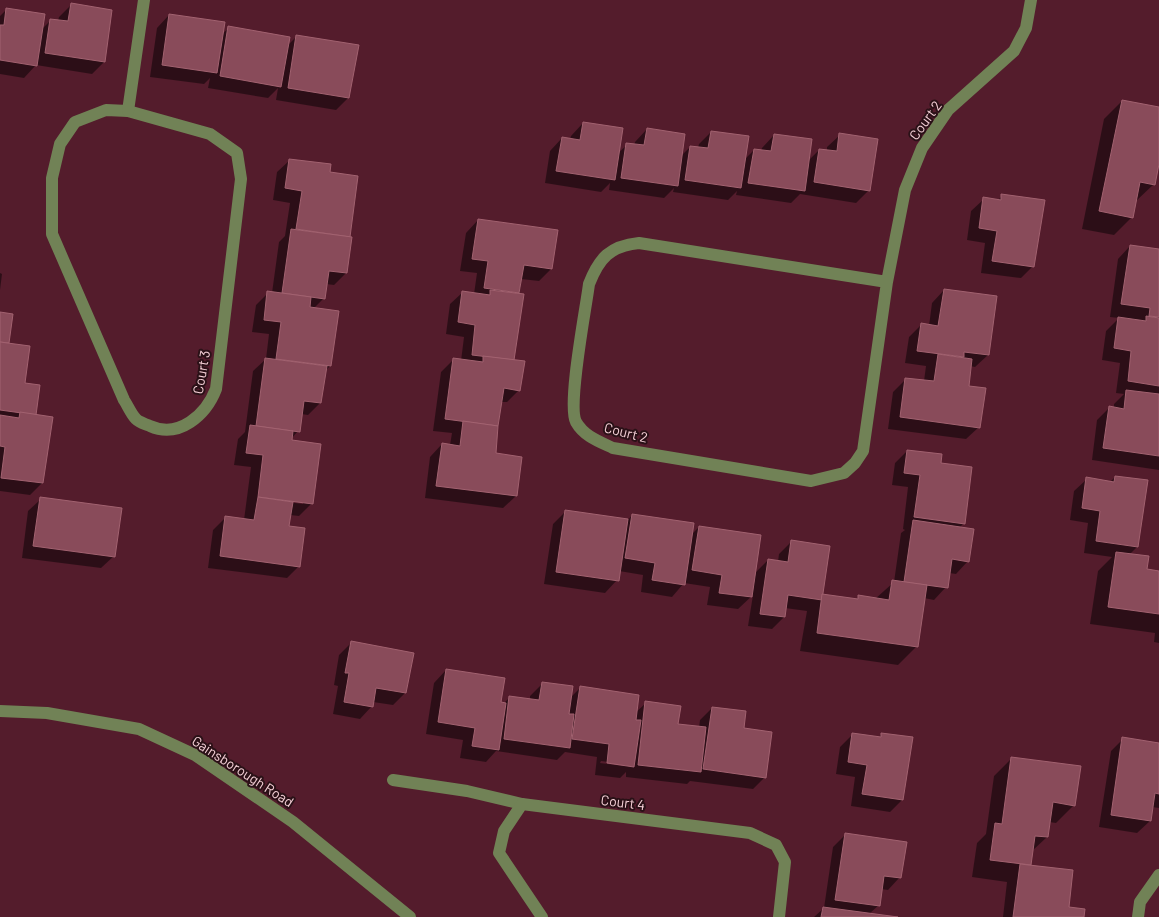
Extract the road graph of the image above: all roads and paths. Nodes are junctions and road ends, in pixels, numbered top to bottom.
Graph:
1 (144, 0) edge
2 (1031, 0) edge
3 (128, 111) junction
4 (887, 282) junction
5 (0, 711) edge
6 (393, 780) dead end
7 (522, 804) junction
8 (1159, 875) edge
9 (410, 917) edge
10 (542, 917) edge
11 (779, 917) edge
12 (1138, 917) edge

1 - 3 street
2 - 4 street, Court 2
3 - 3 street, Court 3
4 - 4 street, Court 2
5 - 9 street, Gainsborough Road
6 - 7 street, Court 4
7 - 10 street
7 - 11 street, Court 4
8 - 12 street

